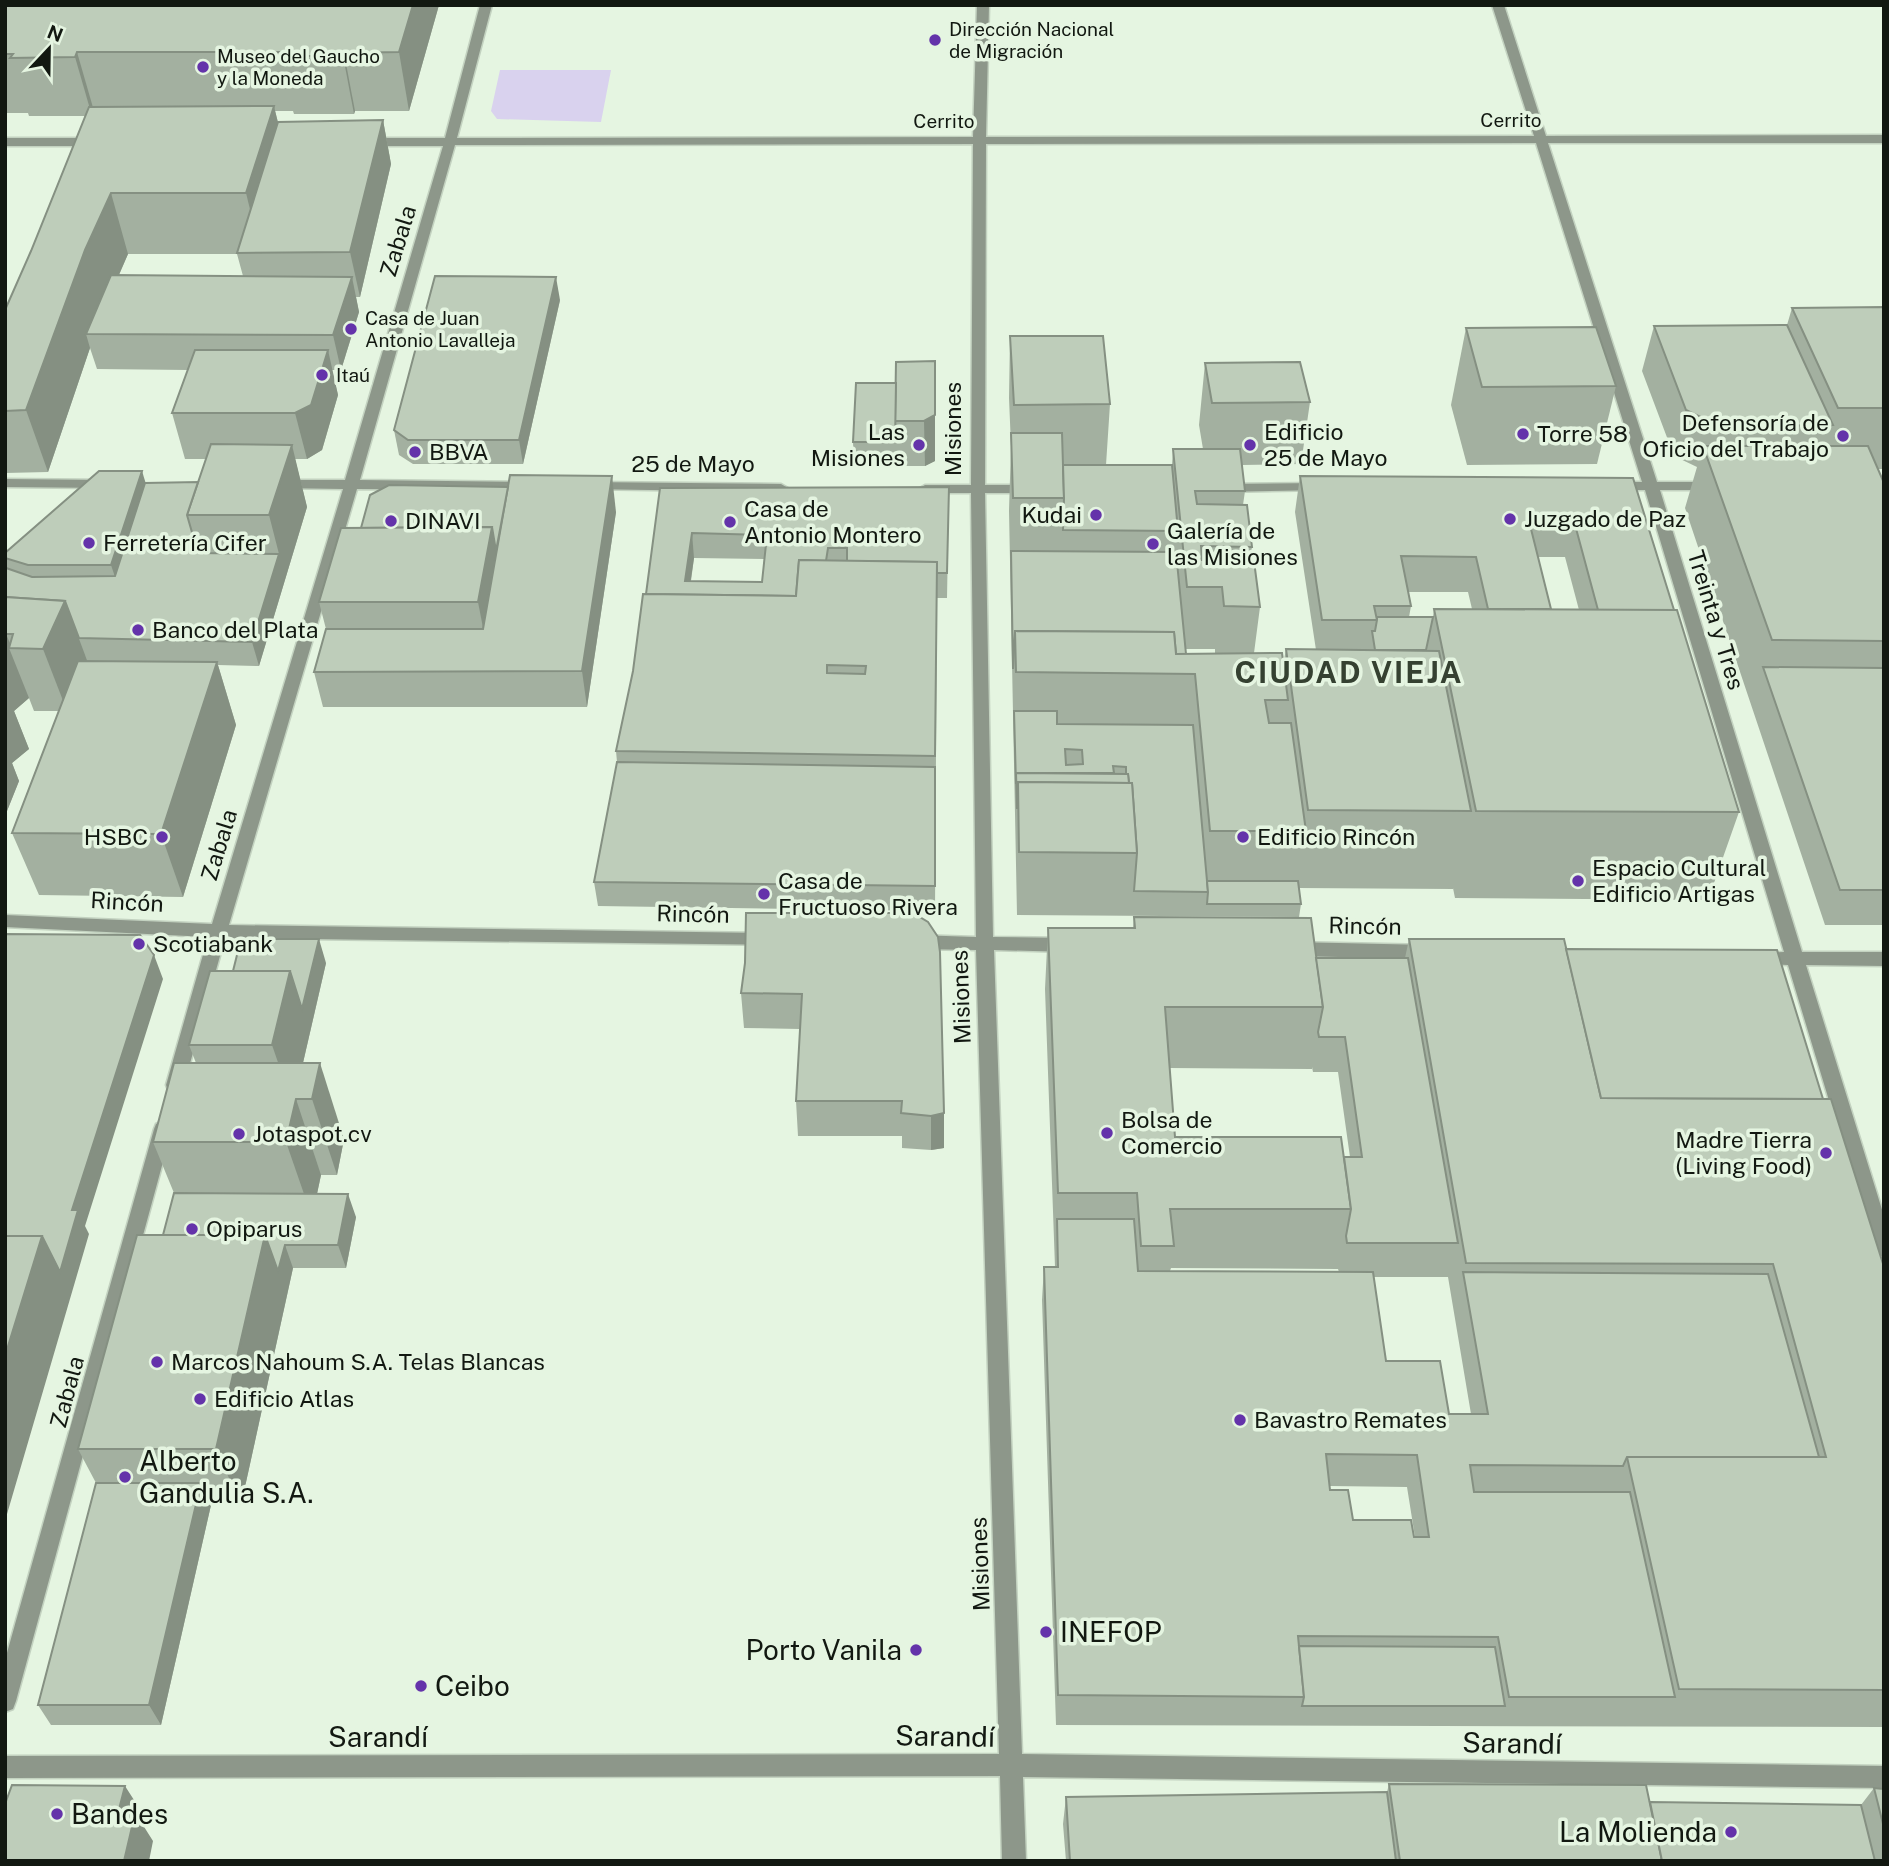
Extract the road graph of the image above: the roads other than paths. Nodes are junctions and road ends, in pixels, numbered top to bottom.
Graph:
1 (486, 5) edge
2 (983, 5) edge
3 (1498, 5) edge
4 (1540, 139) junction
5 (1884, 139) edge
6 (978, 141) junction
7 (5, 142) edge
8 (117, 142) edge
9 (354, 142) edge
10 (452, 142) junction
11 (5, 483) edge
12 (267, 484) edge
13 (350, 485) junction
14 (1651, 485) junction
15 (545, 486) edge
16 (573, 486) edge
17 (1596, 486) edge
18 (1733, 486) edge
19 (1334, 487) edge
20 (796, 488) edge
21 (1211, 488) edge
22 (907, 489) edge
23 (977, 489) junction
24 (1046, 489) edge
25 (81, 501) edge
26 (5, 921) edge
27 (217, 931) junction
28 (789, 940) edge
29 (900, 942) edge
30 (984, 943) junction
31 (1082, 945) edge
32 (1278, 949) edge
33 (1445, 952) edge
34 (1739, 957) edge
35 (1795, 958) junction
36 (1884, 960) edge
37 (1884, 1249) edge
38 (5, 1701) edge
39 (5, 1767) edge
40 (1011, 1767) junction
41 (1884, 1777) edge
42 (1014, 1861) edge

1 - 10 street, Zabala
2 - 6 street, Misiones
3 - 4 street, Treinta y Tres
4 - 5 street, Cerrito
4 - 6 street, Cerrito
4 - 14 street, Treinta y Tres
6 - 10 street, Cerrito
6 - 23 street, Misiones
7 - 8 street
9 - 10 street, Cerrito
10 - 13 street, Zabala
11 - 25 street
12 - 13 street
13 - 15 street
13 - 27 street, Zabala
14 - 17 street
14 - 18 street
14 - 35 street, Treinta y Tres
16 - 20 street, 25 de Mayo
19 - 21 street
22 - 23 street
23 - 24 street
23 - 30 street, Misiones
26 - 27 street, Rincón
27 - 28 street, Rincón
27 - 38 street, Zabala
29 - 30 street
30 - 31 street
30 - 40 street, Misiones
32 - 33 street, Rincón
34 - 35 street
35 - 36 street
35 - 37 street, Treinta y Tres
39 - 40 street, Sarandí
40 - 41 street, Sarandí
40 - 42 street, Misiones

